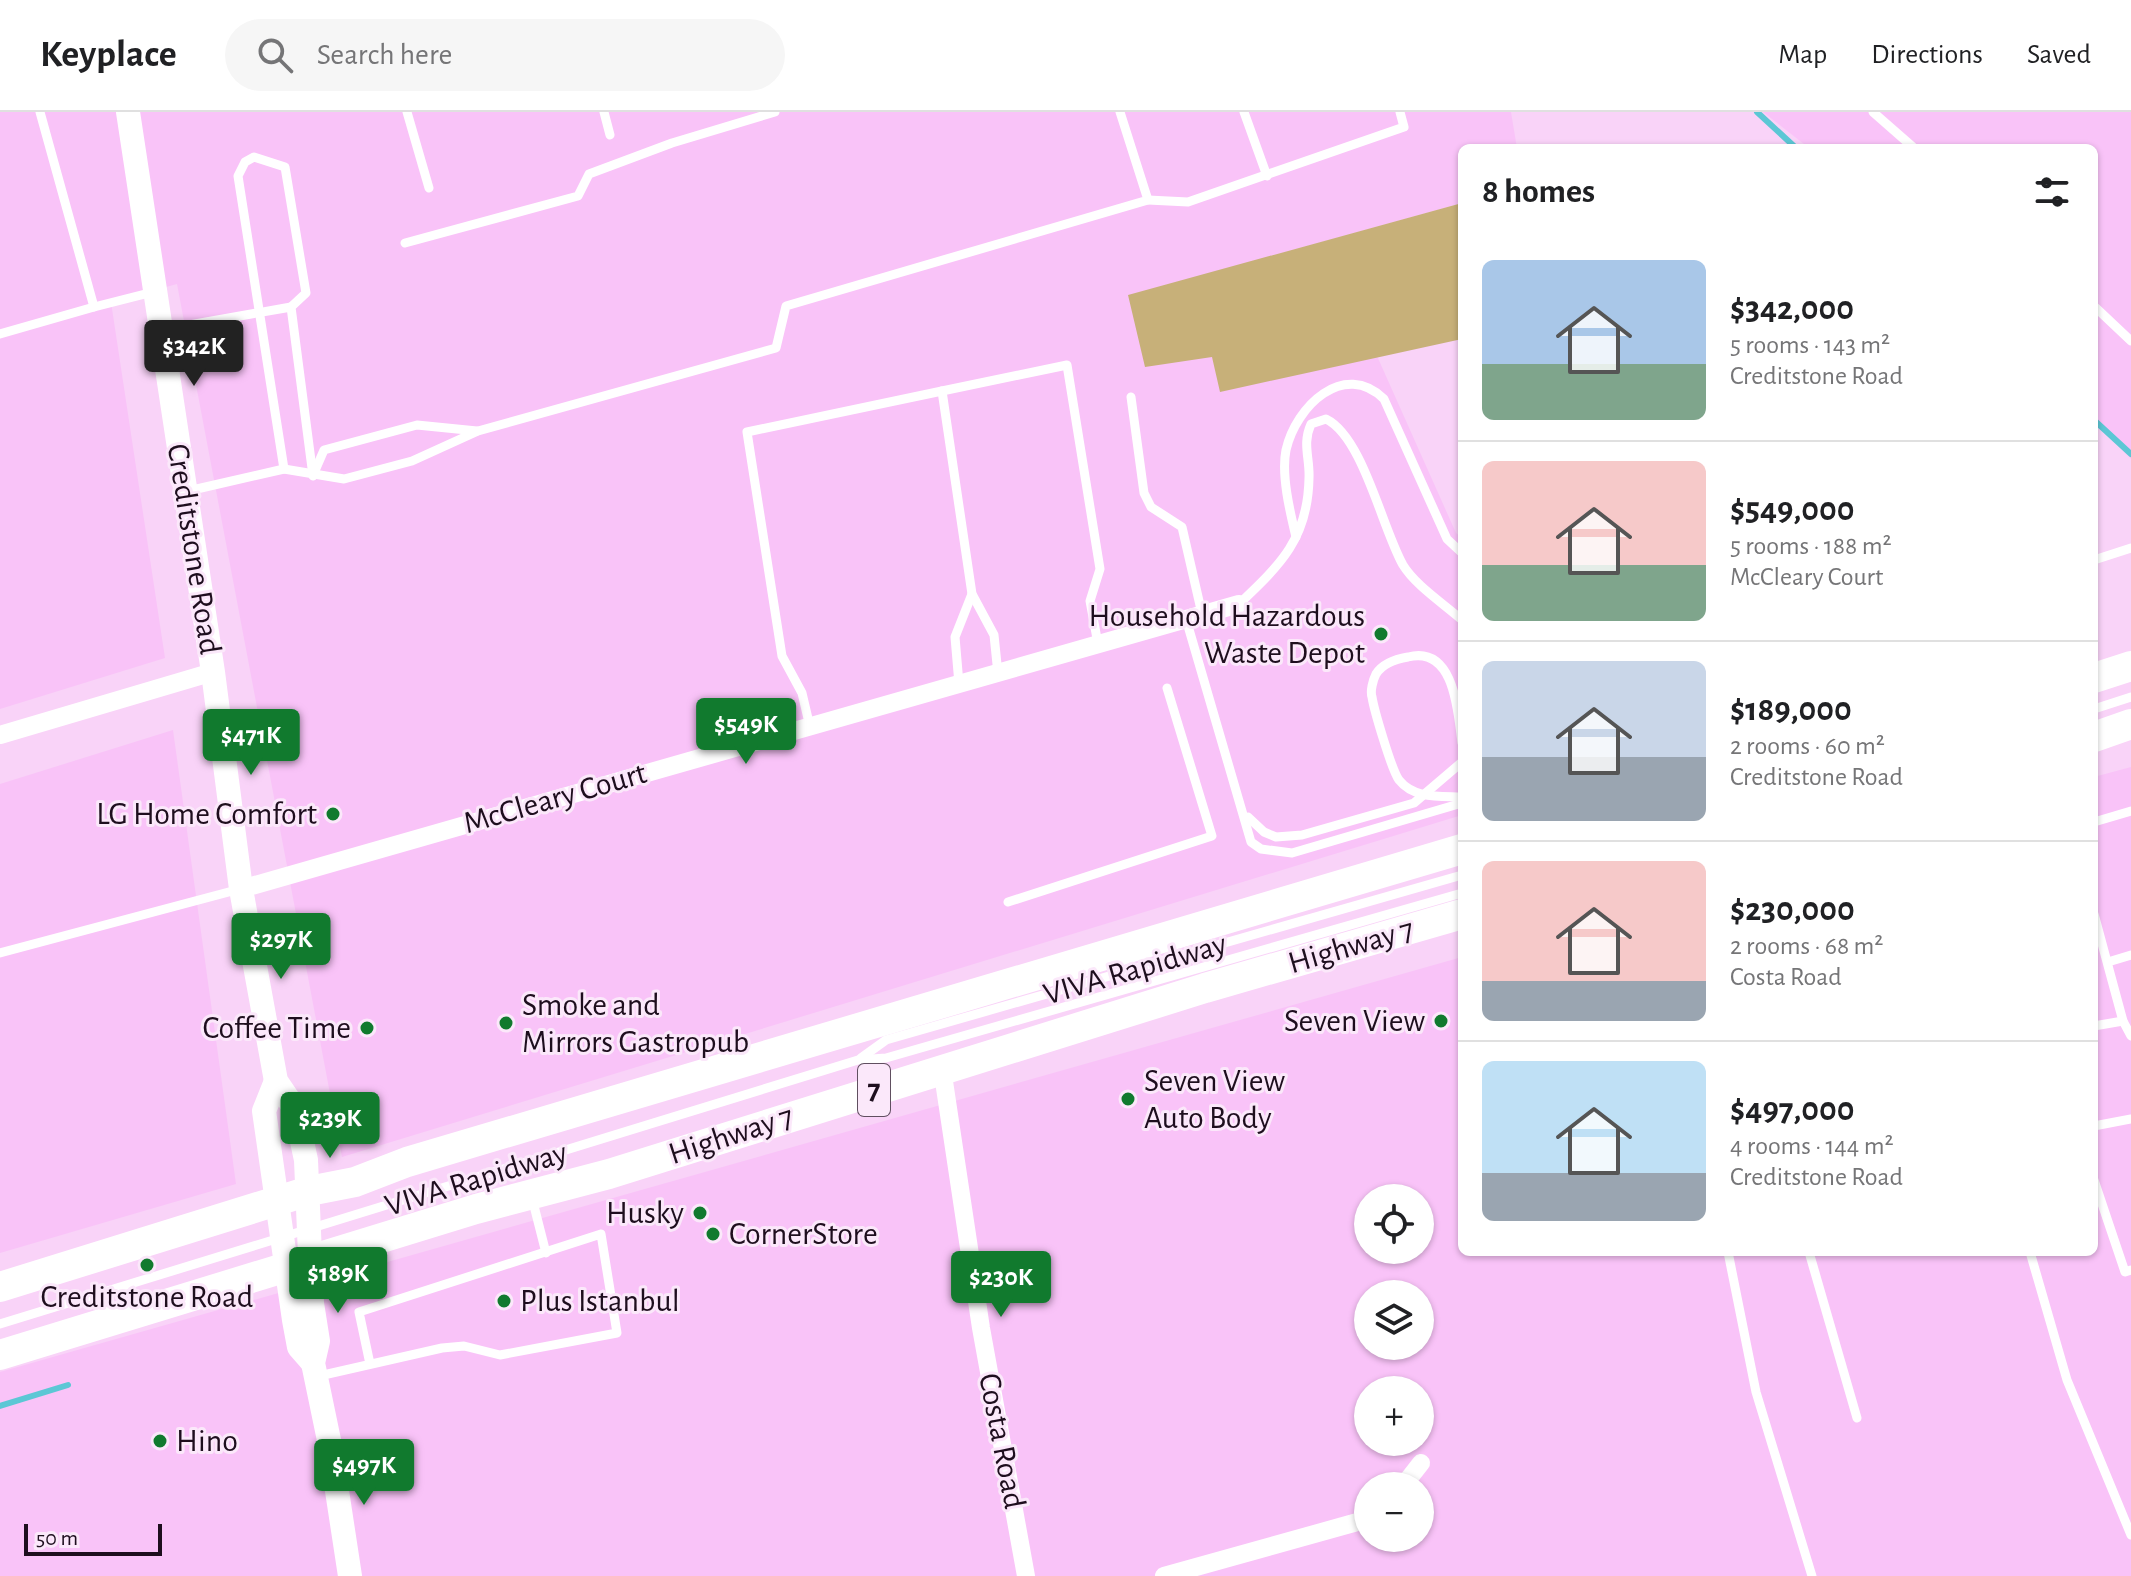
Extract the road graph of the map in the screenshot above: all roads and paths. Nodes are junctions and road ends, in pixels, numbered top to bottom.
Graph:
1 (40, 112) edge
2 (128, 112) edge
3 (407, 112) edge
4 (604, 112) edge
5 (775, 112) edge
6 (1120, 112) edge
7 (1244, 112) edge
8 (1400, 112) edge
9 (1873, 112) edge
10 (610, 135) dead end
11 (1909, 144) edge
12 (1267, 176) junction
13 (429, 188) dead end
14 (1148, 200) junction
15 (405, 243) dead end
16 (156, 291) junction
17 (94, 307) junction
18 (291, 307) junction
19 (2098, 310) edge
20 (260, 312) junction
21 (161, 330) junction
22 (0, 334) edge
23 (2131, 341) edge
24 (942, 391) junction
25 (1131, 397) dead end
26 (478, 431) junction
27 (284, 469) junction
28 (313, 476) junction
29 (185, 491) junction
30 (1296, 537) junction
31 (2131, 548) edge
32 (1458, 549) edge
33 (2098, 559) edge
34 (972, 594) junction
35 (1239, 604) joint
36 (1458, 616) edge
37 (1194, 617) junction
38 (1098, 644) junction
39 (2131, 666) edge
40 (213, 672) junction
41 (998, 674) junction
42 (2098, 677) edge
43 (959, 685) junction
44 (1167, 688) dead end
45 (2131, 697) edge
46 (2098, 708) edge
47 (1458, 720) edge
48 (2131, 724) edge
49 (810, 727) junction
50 (0, 735) edge
51 (2098, 736) edge
52 (1458, 765) edge
53 (1422, 796) junction
54 (1458, 800) edge
55 (1458, 801) edge
56 (2131, 811) edge
57 (1245, 813) junction
58 (2098, 821) edge
59 (1458, 850) edge
60 (1458, 876) edge
61 (241, 889) junction
62 (1458, 894) edge
63 (1008, 902) dead end
64 (1458, 915) edge
65 (2098, 928) edge
66 (0, 953) edge
67 (2131, 955) edge
68 (2108, 962) junction
69 (2123, 1021) junction
70 (2098, 1025) edge
71 (2131, 1036) edge
72 (858, 1060) junction
73 (942, 1068) junction
74 (276, 1081) junction
75 (2131, 1119) edge
76 (2098, 1125) edge
77 (309, 1191) junction
78 (2098, 1192) edge
79 (531, 1195) junction
80 (277, 1202) junction
81 (311, 1230) junction
82 (546, 1253) junction
83 (1729, 1256) edge
84 (1810, 1256) edge
85 (2031, 1256) edge
86 (293, 1257) junction
87 (2131, 1270) edge
88 (0, 1287) edge
89 (0, 1324) edge
90 (0, 1355) edge
91 (370, 1364) junction
92 (314, 1370) junction
93 (1857, 1418) dead end
94 (1421, 1463) dead end
95 (1414, 1472) edge
96 (1354, 1523) edge
97 (2131, 1535) edge
98 (350, 1576) edge
99 (1026, 1576) edge
100 (1164, 1576) edge
101 (1812, 1576) edge

1 - 17 lane
2 - 16 street, Creditstone Road
3 - 13 lane
4 - 10 lane
5 - 15 lane
6 - 14 lane
7 - 12 lane
8 - 12 lane
9 - 11 lane
12 - 14 lane
14 - 26 lane
16 - 17 lane
16 - 21 street, Creditstone Road
17 - 22 lane
18 - 20 lane
18 - 20 lane
18 - 28 lane
19 - 23 lane
20 - 21 lane
20 - 27 lane
21 - 29 street, Creditstone Road
24 - 34 lane
24 - 38 lane
24 - 49 lane
25 - 37 lane
26 - 28 lane
26 - 28 lane
27 - 28 lane
27 - 29 lane
29 - 40 street, Creditstone Road
30 - 32 lane
30 - 35 lane
30 - 36 lane
31 - 33 lane
34 - 41 lane
34 - 43 lane
35 - 37 street, McCleary Court
37 - 38 street, McCleary Court
37 - 57 lane
38 - 41 street, McCleary Court
39 - 42 main road
40 - 50 street
40 - 61 street, Creditstone Road
41 - 43 street, McCleary Court
43 - 49 street, McCleary Court
44 - 63 lane
45 - 46 lane
47 - 53 lane
48 - 51 main road
49 - 61 street, McCleary Court
52 - 53 lane
53 - 54 lane
53 - 57 lane
55 - 57 lane
56 - 58 lane
59 - 77 main road, Highway 7 / 7
60 - 72 lane, VIVA Rapidway
61 - 66 lane
61 - 74 street, Creditstone Road
62 - 72 lane, VIVA Rapidway
64 - 73 main road, Highway 7 / 7
65 - 68 lane
67 - 68 lane
68 - 69 lane
69 - 70 lane
69 - 71 lane
72 - 81 lane, VIVA Rapidway
73 - 79 main road, Highway 7 / 7
73 - 99 street, Costa Road
74 - 77 street, Creditstone Road
74 - 80 street, Creditstone Road
75 - 76 lane
77 - 80 main road, Highway 7 / 7
77 - 81 street, Creditstone Road
78 - 87 lane
79 - 82 lane
79 - 86 main road, Highway 7 / 7
80 - 86 street, Creditstone Road
80 - 88 main road, Highway 7 / 7
81 - 86 street, Creditstone Road
82 - 91 lane
82 - 91 lane
83 - 101 lane
84 - 93 lane
85 - 97 lane
86 - 89 lane
86 - 90 main road, Highway 7 / 7
86 - 92 street, Creditstone Road
91 - 92 lane
92 - 98 street, Creditstone Road
94 - 95 street
96 - 100 street

